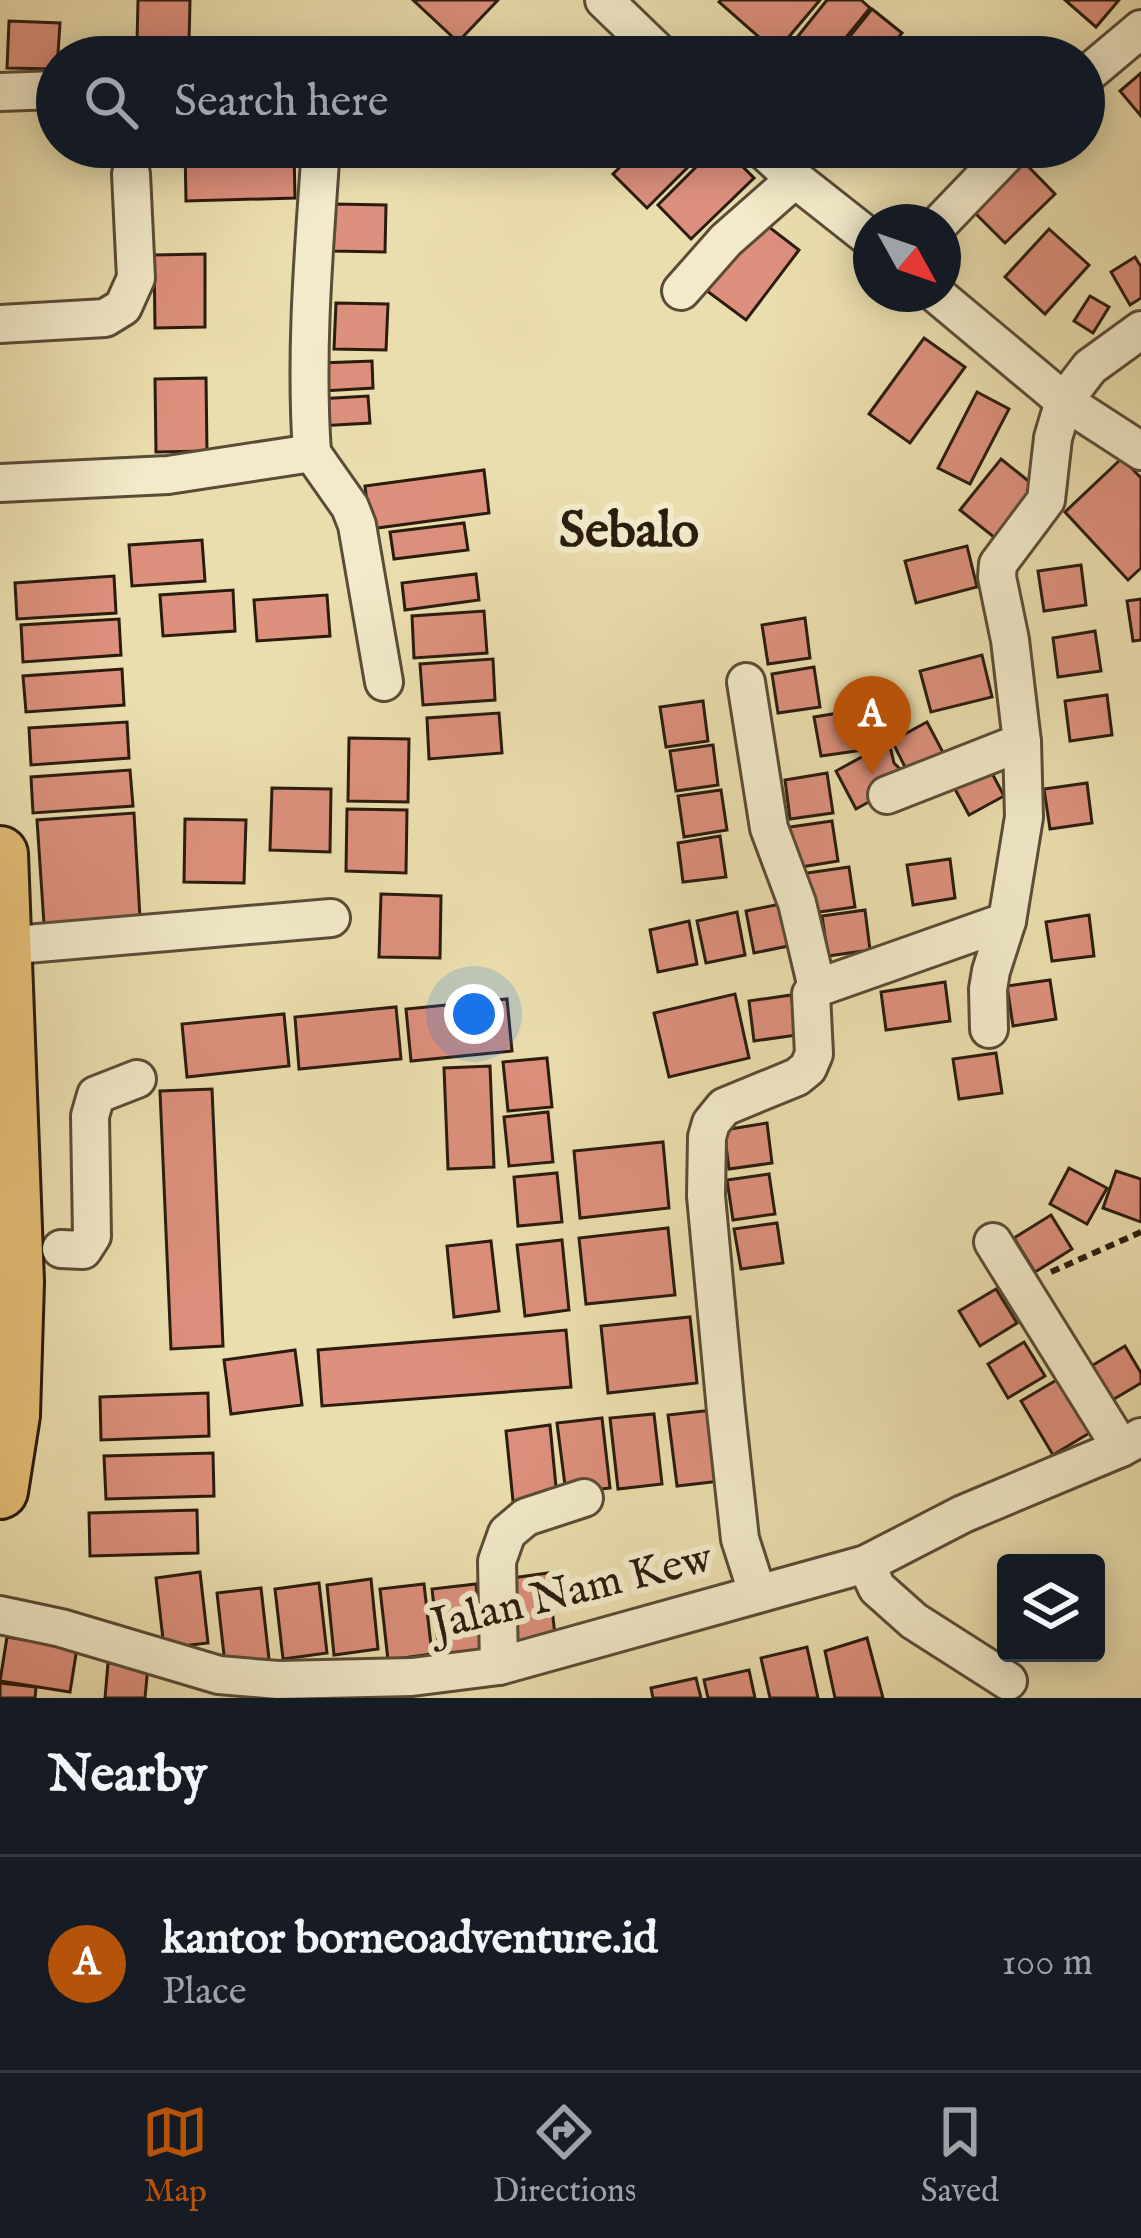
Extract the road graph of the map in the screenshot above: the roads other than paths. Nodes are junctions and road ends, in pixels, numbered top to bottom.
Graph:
1 (604, 0) edge
2 (1141, 28) edge
3 (641, 36) edge
4 (1105, 59) edge
5 (36, 91) edge
6 (0, 92) edge
7 (319, 168) edge
8 (783, 168) edge
9 (993, 168) edge
10 (131, 174) tunnel mouth
11 (795, 179) junction
12 (958, 204) edge
13 (853, 225) edge
14 (681, 291) dead end
15 (958, 312) edge
16 (0, 324) edge
17 (1141, 330) edge
18 (1064, 401) junction
19 (1131, 444) edge
20 (312, 453) junction
21 (1052, 457) junction
22 (0, 483) edge
23 (384, 682) dead end
24 (746, 682) dead end
25 (1022, 742) junction
26 (887, 795) dead end
27 (0, 854) edge
28 (331, 918) dead end
29 (1007, 921) junction
30 (3, 946) junction
31 (817, 988) junction
32 (989, 1028) dead end
33 (137, 1079) dead end
34 (993, 1242) dead end
35 (38, 1247) junction
36 (1131, 1442) edge
37 (0, 1491) edge
38 (584, 1498) dead end
39 (866, 1564) junction
40 (757, 1592) junction
41 (0, 1615) edge
42 (499, 1666) junction
43 (1008, 1681) dead end
44 (218, 1687) edge

1 - 3 street
2 - 4 street
5 - 6 street
7 - 20 street
8 - 11 street
9 - 12 street
10 - 16 street
11 - 13 street
11 - 14 street
15 - 18 street
17 - 18 street
18 - 19 street
18 - 21 street
19 - 21 street
20 - 22 street
20 - 23 street
21 - 25 street
24 - 31 street
25 - 26 street
25 - 29 street
27 - 30 highway
28 - 30 street
29 - 31 street
29 - 32 street
30 - 35 highway
31 - 40 street
33 - 35 street
34 - 36 street
35 - 37 highway
36 - 39 street, Jalan Nam Kew
38 - 42 street
39 - 40 street, Jalan Nam Kew
39 - 43 street
40 - 42 street, Jalan Nam Kew
41 - 44 street, Jalan Nam Kew
42 - 44 street, Jalan Nam Kew

